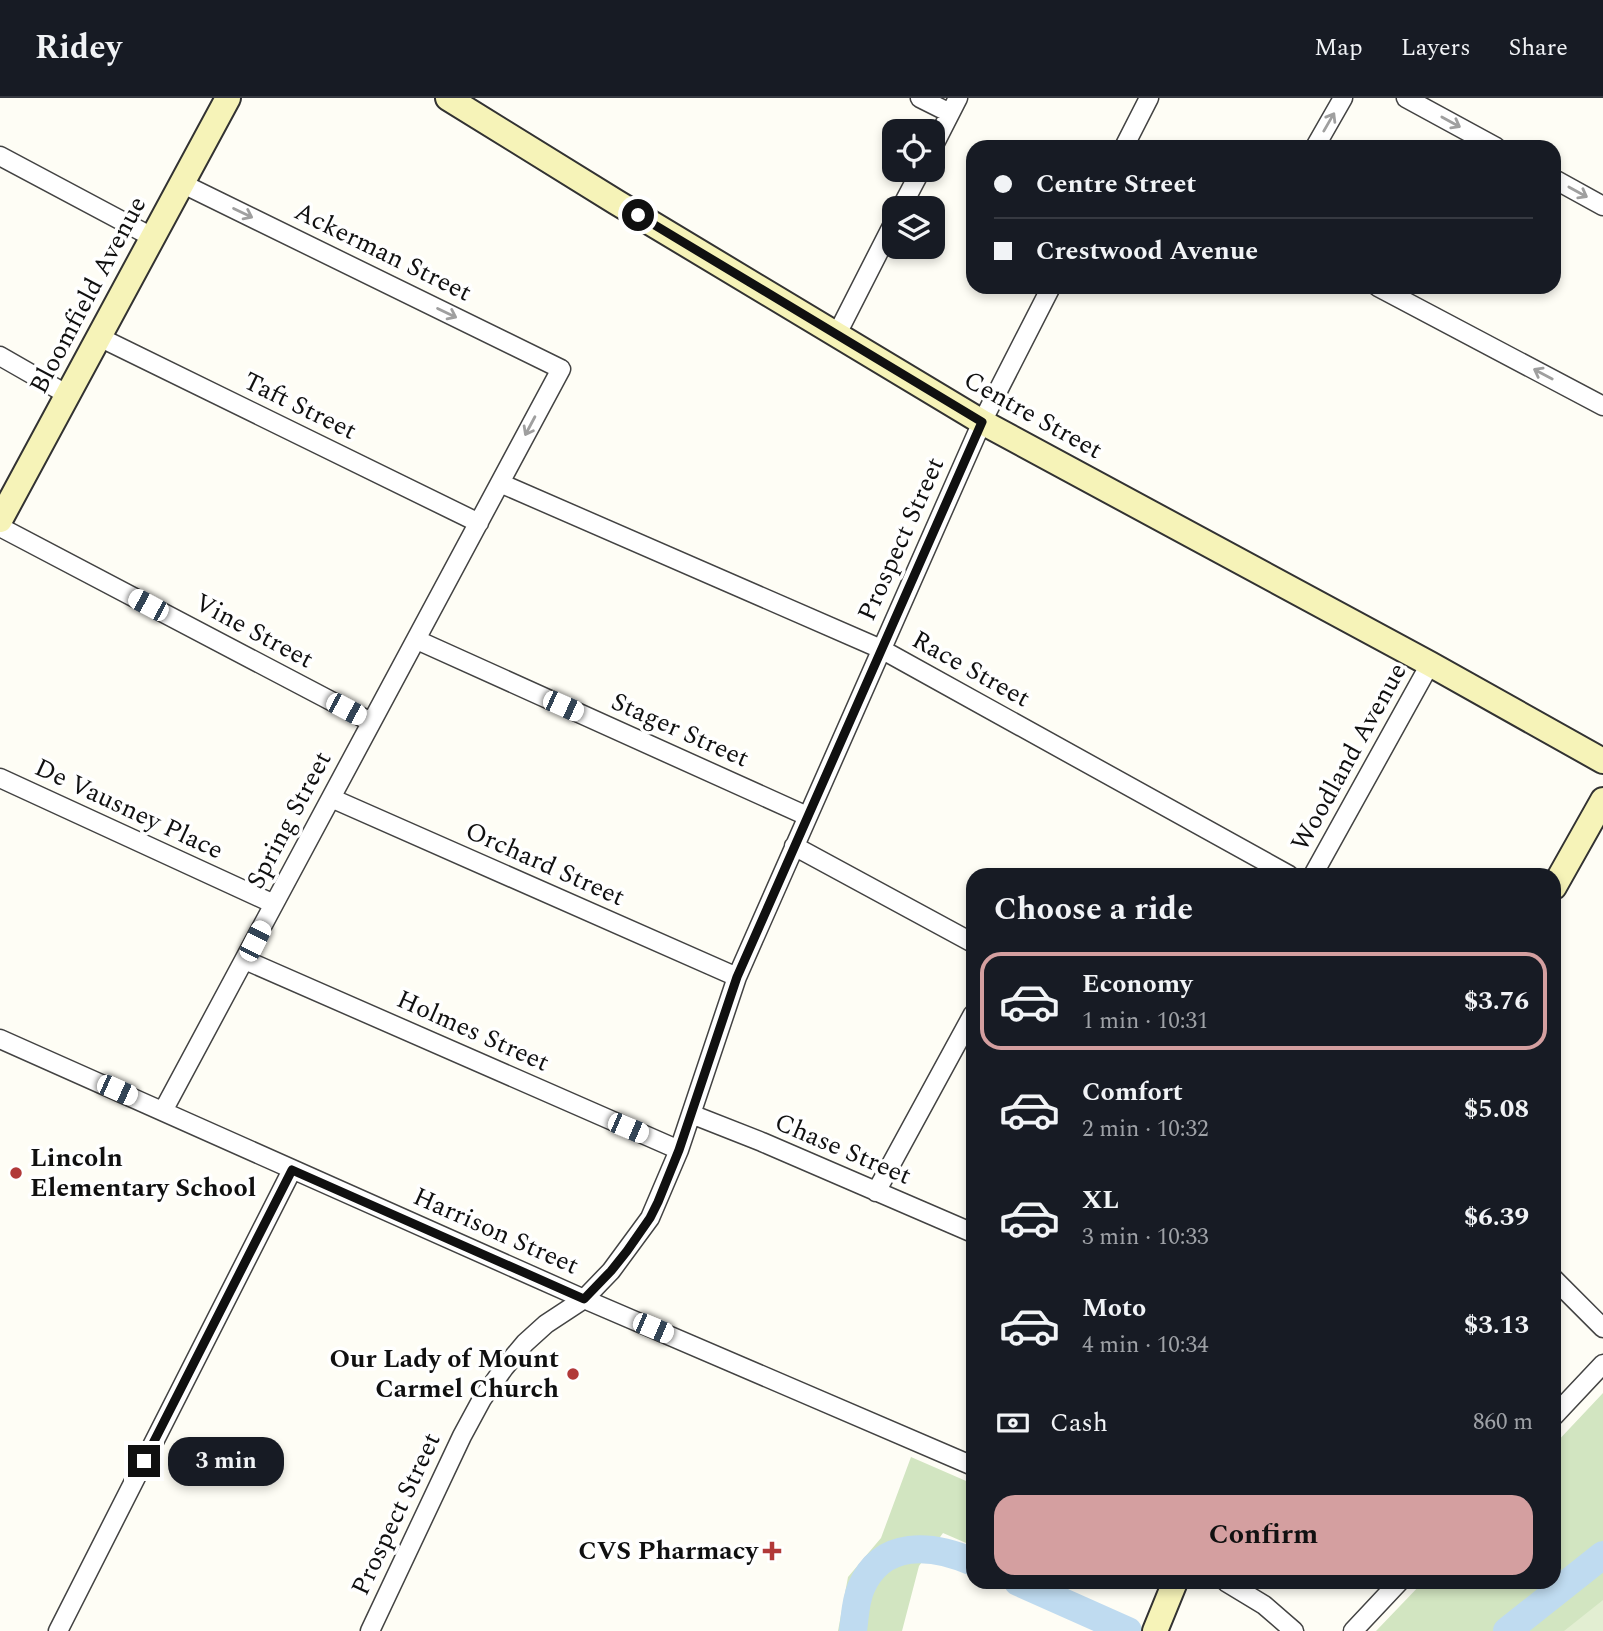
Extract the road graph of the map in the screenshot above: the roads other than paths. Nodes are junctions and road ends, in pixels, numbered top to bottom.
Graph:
1 (228, 98) edge
2 (448, 98) edge
3 (920, 98) edge
4 (1149, 98) edge
5 (1343, 98) edge
6 (1406, 98) edge
7 (954, 106) edge
8 (945, 124) edge
9 (1128, 140) edge
10 (1319, 140) edge
11 (1483, 140) edge
12 (0, 156) edge
13 (181, 183) junction
14 (1561, 183) edge
15 (1603, 206) edge
16 (152, 237) junction
17 (882, 246) edge
18 (1047, 294) edge
19 (1391, 294) edge
20 (837, 334) junction
21 (99, 337) junction
22 (0, 356) edge
23 (561, 369) joint
24 (68, 395) junction
25 (1603, 406) edge
26 (982, 422) junction
27 (500, 483) junction
28 (0, 520) edge
29 (479, 523) junction
30 (0, 527) edge
31 (416, 640) junction
32 (881, 649) junction
33 (1430, 664) junction
34 (371, 722) junction
35 (1603, 761) edge
36 (0, 778) edge
37 (331, 798) junction
38 (1603, 800) edge
39 (807, 817) junction
40 (794, 846) junction
41 (1276, 868) edge
42 (1317, 868) edge
43 (1561, 875) edge
44 (274, 904) junction
45 (966, 939) edge
46 (245, 960) junction
47 (737, 977) junction
48 (966, 1027) edge
49 (0, 1039) edge
50 (163, 1111) junction
51 (691, 1114) junction
52 (679, 1150) junction
53 (292, 1170) junction
54 (876, 1192) junction
55 (966, 1230) edge
56 (1561, 1287) edge
57 (584, 1299) junction
58 (1603, 1328) edge
59 (1603, 1364) edge
60 (1561, 1409) edge
61 (966, 1463) edge
62 (1172, 1589) edge
63 (1238, 1589) edge
64 (1392, 1589) edge
65 (1157, 1625) edge
66 (58, 1631) edge
67 (370, 1631) edge
68 (1294, 1631) edge
69 (1353, 1631) edge

1 - 13 street, Bloomfield Avenue
2 - 20 street, Centre Street
3 - 7 street
4 - 9 street
10 -> 5 street
6 -> 11 street
7 - 8 street
12 - 16 street
13 - 16 street, Bloomfield Avenue
13 -> 23 street, Ackerman Street
14 -> 15 street
16 - 21 street, Bloomfield Avenue
17 - 20 street
18 - 26 street, Prospect Street
25 -> 19 street
20 - 26 street, Centre Street
21 - 24 street, Bloomfield Avenue
21 - 29 street, Taft Street
22 - 24 street
23 -> 27 street, Spring Street
24 - 28 street, Bloomfield Avenue
26 - 32 street, Prospect Street
26 - 33 street, Centre Street
27 - 29 street, Spring Street
27 - 32 street, Race Street
29 - 31 street, Spring Street
30 - 34 street, Vine Street
31 - 34 street, Spring Street
31 - 39 street, Stager Street
32 - 39 street, Prospect Street
32 - 41 street, Race Street
33 - 35 street, Centre Street
33 - 42 street, Woodland Avenue
34 - 37 street, Spring Street
36 - 44 street, De Vausney Place
37 - 44 street, Spring Street
37 - 47 street, Orchard Street
38 - 43 street
39 - 40 street, Prospect Street
40 - 45 street
40 - 47 street, Prospect Street
44 - 46 street, Spring Street
46 - 50 street, Spring Street
46 - 52 street, Holmes Street
47 - 51 street, Prospect Street
48 - 54 street
49 - 50 street, Harrison Street
50 - 53 street, Harrison Street
51 - 52 street, Prospect Street
51 - 54 street, Chase Street
52 - 57 street, Prospect Street
53 - 57 street, Harrison Street
53 - 66 street
54 - 55 street, Chase Street
56 - 58 street
57 - 61 street, Harrison Street
57 - 67 street, Prospect Street
59 - 60 street
62 - 65 street
63 - 68 street
64 - 69 street

